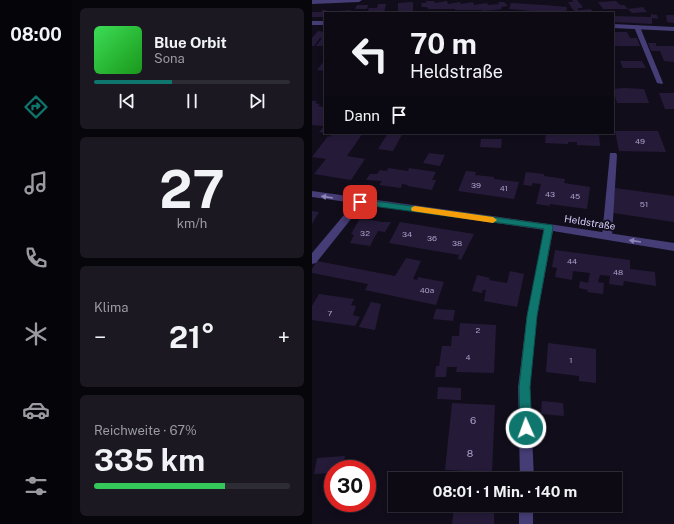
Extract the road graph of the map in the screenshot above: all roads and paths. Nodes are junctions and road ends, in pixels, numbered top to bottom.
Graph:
1 (359, 0) edge
2 (312, 2) edge
3 (312, 23) edge
4 (324, 23) edge
5 (614, 26) edge
6 (637, 27) junction
7 (674, 29) edge
8 (660, 83) dead end
9 (613, 155) dead end
10 (312, 194) edge
11 (360, 202) junction
12 (549, 227) junction
13 (607, 236) junction
14 (674, 247) edge
15 (312, 260) edge
16 (527, 472) edge
17 (526, 512) edge
18 (526, 524) edge

1 - 2 street
3 - 4 street
5 - 6 street
6 - 7 street
6 - 8 street
9 - 13 street
11 -> 10 street, Heldstraße
11 - 12 street, Heldstraße
11 - 15 street
12 - 13 street, Heldstraße
12 - 16 street
14 -> 13 street, Heldstraße
17 - 18 street

